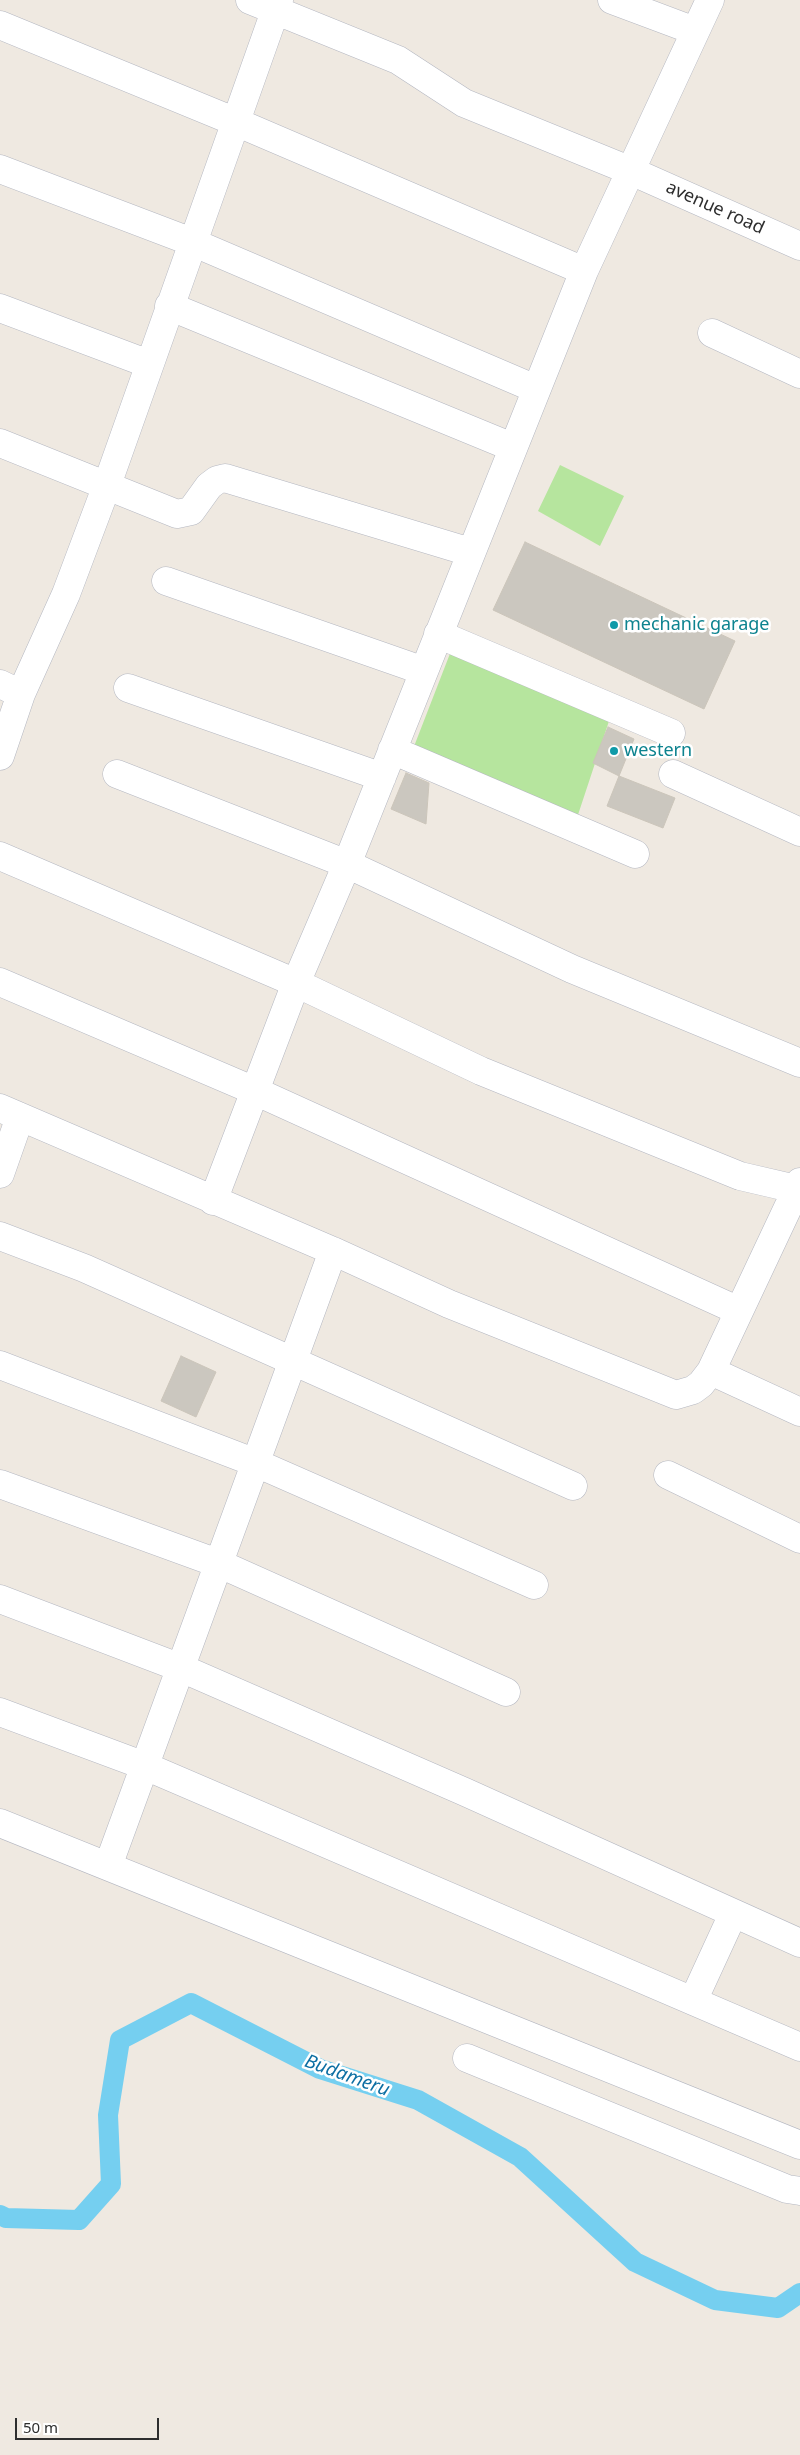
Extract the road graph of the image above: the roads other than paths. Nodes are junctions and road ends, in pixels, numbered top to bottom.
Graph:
1 (250, 0) edge
2 (612, 0) edge
3 (710, 0) edge
4 (277, 5) edge
5 (0, 26) edge
6 (695, 31) junction
7 (236, 122) junction
8 (0, 169) edge
9 (631, 171) junction
10 (192, 242) junction
11 (800, 246) edge
12 (584, 271) junction
13 (169, 306) junction
14 (0, 308) edge
15 (712, 333) dead end
16 (149, 364) junction
17 (800, 374) edge
18 (536, 389) junction
19 (0, 444) edge
20 (512, 447) junction
21 (107, 485) junction
22 (470, 552) junction
23 (166, 581) dead end
24 (438, 634) junction
25 (424, 671) junction
26 (128, 688) dead end
27 (10, 689) edge
28 (671, 732) dead end
29 (392, 750) junction
30 (0, 756) edge
31 (117, 774) dead end
32 (673, 774) dead end
33 (382, 777) junction
34 (800, 832) edge
35 (635, 854) dead end
36 (0, 856) edge
37 (347, 864) junction
38 (0, 982) edge
39 (296, 983) junction
40 (800, 1064) edge
41 (255, 1091) junction
42 (10, 1112) edge
43 (0, 1174) edge
44 (799, 1187) edge
45 (213, 1201) junction
46 (0, 1236) edge
47 (333, 1251) junction
48 (739, 1311) junction
49 (293, 1362) junction
50 (0, 1365) edge
51 (711, 1371) junction
52 (800, 1412) edge
53 (256, 1462) junction
54 (668, 1476) dead end
55 (0, 1484) edge
56 (573, 1486) dead end
57 (800, 1539) edge
58 (220, 1564) junction
59 (534, 1585) dead end
60 (0, 1599) edge
61 (181, 1668) junction
62 (506, 1692) dead end
63 (0, 1712) edge
64 (145, 1766) junction
65 (0, 1823) edge
66 (108, 1866) junction
67 (732, 1914) junction
68 (800, 1943) edge
69 (693, 2001) junction
70 (800, 2047) edge
71 (466, 2058) dead end
72 (800, 2145) edge
73 (800, 2190) edge

1 - 4 street, avenue road
2 - 6 street
3 - 6 street
4 - 7 street
4 - 9 street, avenue road
5 - 7 street
6 - 9 street
7 - 10 street
7 - 12 street
8 - 10 street
9 - 11 street, avenue road
9 - 12 street
10 - 13 street
10 - 18 street
12 - 18 street
13 - 16 street
13 - 20 street
14 - 16 street
15 - 17 street
16 - 21 street
18 - 20 street
19 - 21 street
20 - 22 street
21 - 22 street
21 - 27 street
22 - 24 street
23 - 25 street
24 - 25 street
24 - 28 street
25 - 29 street
26 - 33 street
27 - 30 street
29 - 33 street
29 - 35 street
31 - 37 street
32 - 34 street
33 - 37 street
36 - 39 street
37 - 39 street
37 - 40 street
38 - 41 street
39 - 41 street
39 - 44 street
41 - 45 street
41 - 48 street
42 - 43 street
42 - 45 street
44 - 48 street
45 - 47 street
46 - 49 street
47 - 49 street
47 - 51 street
48 - 51 street
49 - 53 street
49 - 56 street
50 - 53 street
51 - 52 street
53 - 58 street
53 - 59 street
54 - 57 street
55 - 58 street
58 - 61 street
58 - 62 street
60 - 61 street
61 - 64 street
61 - 67 street
63 - 64 street
64 - 66 street
64 - 69 street
65 - 66 street
66 - 72 street
67 - 68 street
67 - 69 street
69 - 70 street
71 - 73 street

